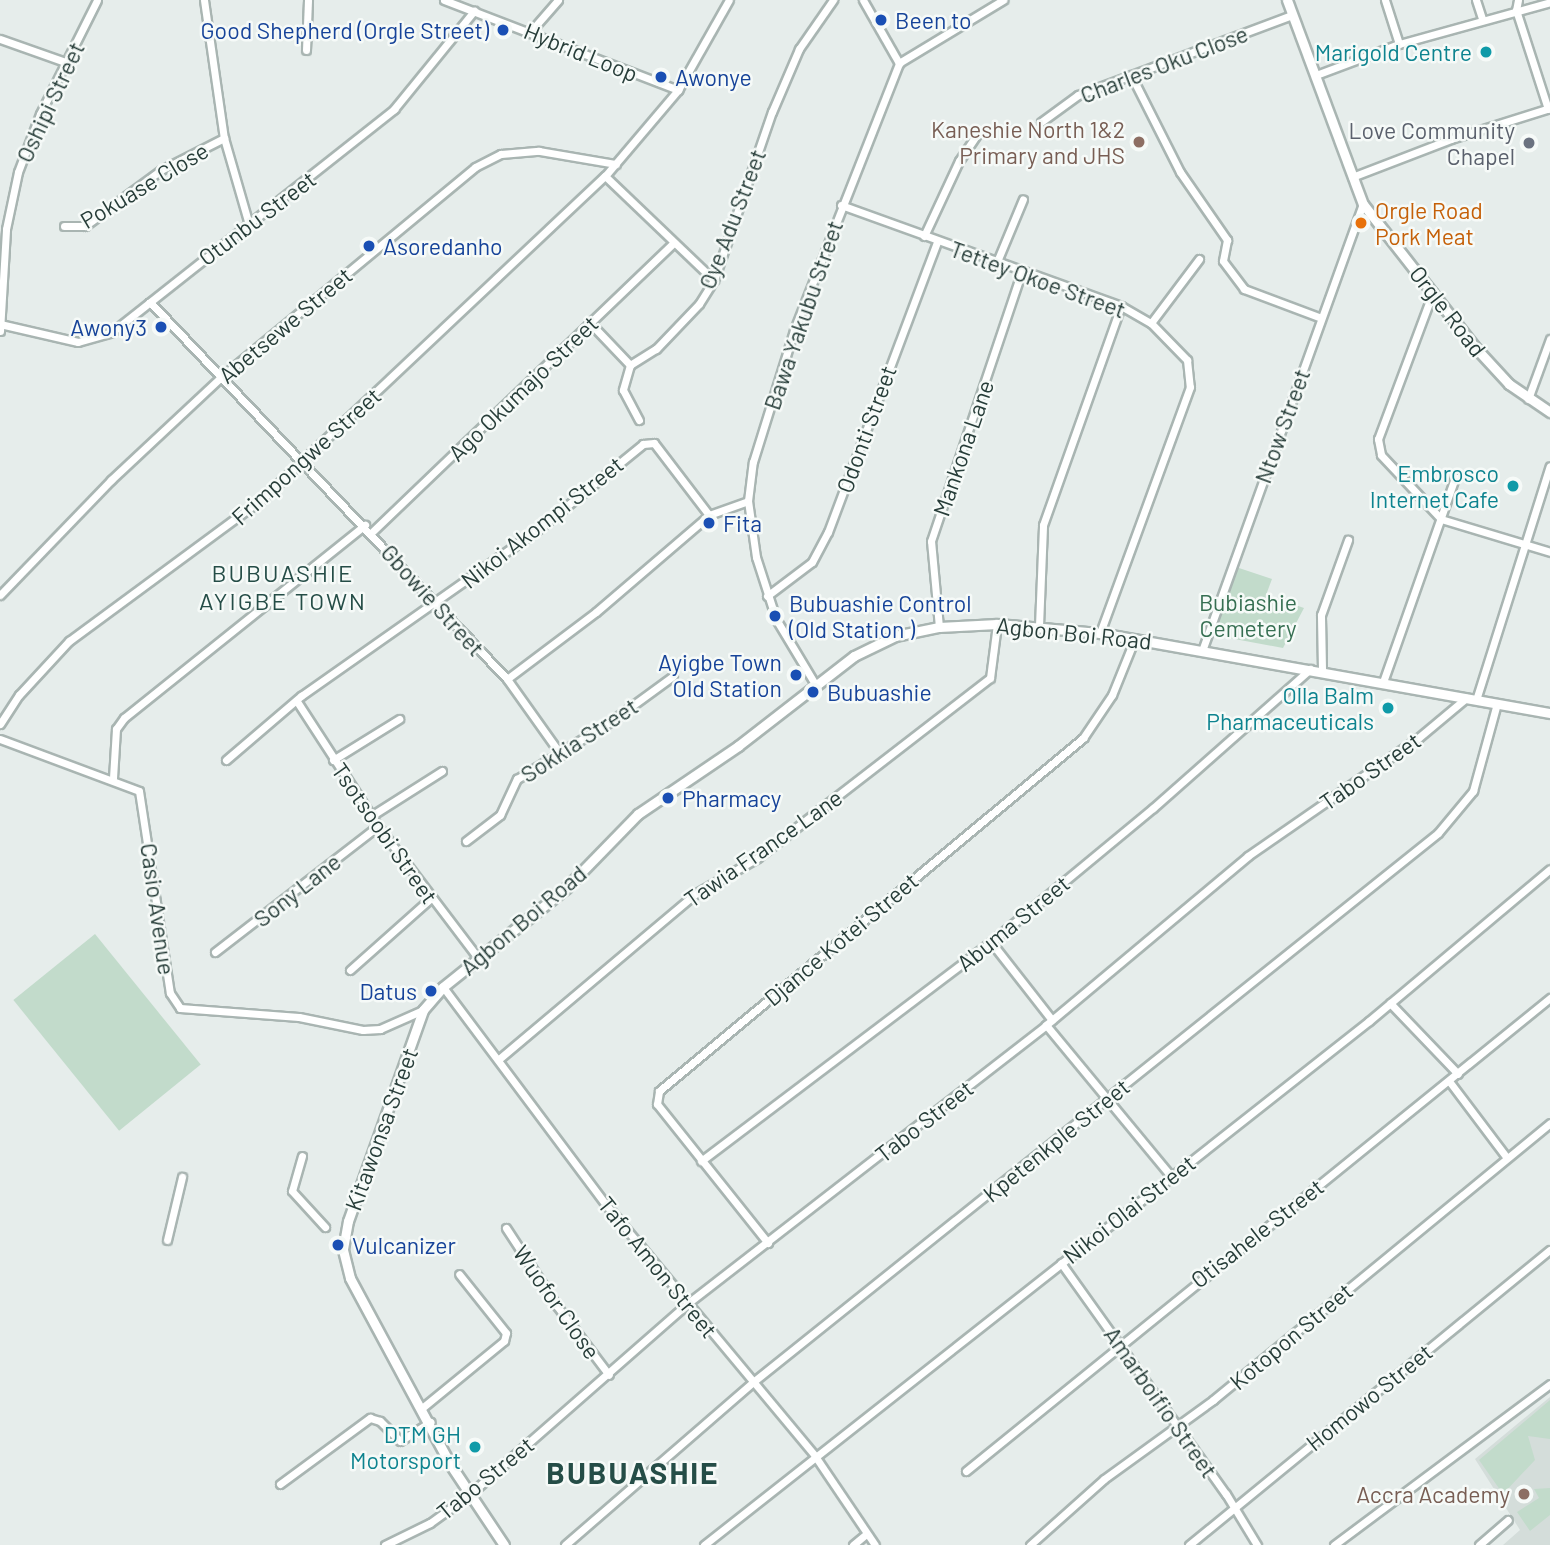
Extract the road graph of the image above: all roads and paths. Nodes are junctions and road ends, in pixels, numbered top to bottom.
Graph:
1 (97, 0) edge
2 (204, 0) edge
3 (308, 0) edge
4 (444, 0) edge
5 (558, 0) edge
6 (729, 0) edge
7 (833, 0) edge
8 (863, 0) edge
9 (1003, 0) edge
10 (1287, 0) edge
11 (1385, 0) edge
12 (1476, 0) edge
13 (1518, 0) edge
14 (1550, 2) edge
15 (1516, 10) junction
16 (474, 11) junction
17 (1292, 15) junction
18 (1482, 19) junction
19 (531, 31) junction
20 (0, 39) edge
21 (1399, 44) junction
22 (306, 50) dead end
23 (68, 63) junction
24 (900, 63) junction
25 (1131, 75) junction
26 (1316, 75) junction
27 (678, 90) junction
28 (1549, 108) edge
29 (1041, 122) dead end
30 (977, 134) dead end
31 (224, 138) junction
32 (616, 164) junction
33 (605, 176) junction
34 (1352, 177) junction
35 (1023, 200) dead end
36 (1363, 204) junction
37 (841, 205) junction
38 (248, 221) junction
39 (64, 226) dead end
40 (924, 236) junction
41 (937, 242) junction
42 (673, 243) junction
43 (1199, 259) dead end
44 (996, 264) junction
45 (1021, 273) junction
46 (713, 280) junction
47 (1433, 292) junction
48 (150, 302) junction
49 (1121, 306) junction
50 (1321, 318) junction
51 (1151, 323) junction
52 (591, 324) junction
53 (1, 326) edge
54 (1550, 339) edge
55 (630, 365) junction
56 (219, 379) junction
57 (1528, 399) junction
58 (1550, 412) edge
59 (639, 420) dead end
60 (302, 461) junction
61 (1550, 466) edge
62 (1455, 477) dead end
63 (748, 502) junction
64 (709, 515) junction
65 (1441, 519) junction
66 (365, 525) junction
67 (372, 532) junction
68 (1348, 540) dead end
69 (1525, 545) junction
70 (1550, 552) edge
71 (0, 595) edge
72 (767, 596) junction
73 (434, 605) junction
74 (997, 624) junction
75 (939, 626) junction
76 (1039, 626) junction
77 (1100, 633) junction
78 (1135, 638) junction
79 (1203, 648) junction
80 (1311, 668) junction
81 (1322, 669) junction
82 (673, 676) dead end
83 (507, 680) junction
84 (1383, 682) junction
85 (815, 684) junction
86 (1475, 700) junction
87 (298, 703) junction
88 (1497, 704) junction
89 (1550, 713) edge
90 (399, 719) dead end
91 (0, 724) edge
92 (0, 739) edge
93 (561, 755) junction
94 (226, 760) dead end
95 (333, 760) junction
96 (442, 771) dead end
97 (113, 778) junction
98 (371, 817) junction
99 (378, 827) junction
100 (466, 841) dead end
101 (1550, 869) edge
102 (430, 899) junction
103 (991, 942) junction
104 (215, 952) dead end
105 (479, 959) junction
106 (350, 970) dead end
107 (443, 986) junction
108 (1550, 999) edge
109 (1390, 1003) junction
110 (423, 1010) junction
111 (1049, 1022) junction
112 (499, 1059) junction
113 (1458, 1074) junction
114 (1449, 1081) junction
115 (1108, 1097) junction
116 (1550, 1123) edge
117 (302, 1156) dead end
118 (1507, 1158) junction
119 (701, 1161) junction
120 (1171, 1176) junction
121 (182, 1177) dead end
122 (325, 1227) dead end
123 (506, 1228) dead end
124 (167, 1240) dead end
125 (768, 1243) junction
126 (1550, 1250) edge
127 (1061, 1263) junction
128 (459, 1274) dead end
129 (688, 1303) junction
130 (1120, 1343) junction
131 (609, 1374) junction
132 (753, 1382) junction
133 (1550, 1384) edge
134 (422, 1408) junction
135 (430, 1422) junction
136 (1177, 1424) junction
137 (815, 1456) junction
138 (966, 1471) dead end
139 (280, 1484) dead end
140 (470, 1494) junction
141 (1233, 1507) junction
142 (1508, 1520) dead end
143 (866, 1534) junction
144 (385, 1545) edge
145 (504, 1545) edge
146 (565, 1545) edge
147 (704, 1545) edge
148 (853, 1545) edge
149 (875, 1545) edge
150 (1030, 1545) edge
151 (1189, 1545) edge
152 (1257, 1545) edge
153 (1334, 1545) edge
154 (1479, 1545) edge

1 - 23 street, Oshipi Street
2 - 31 street
3 - 22 street
4 - 16 street, Hybrid Loop
5 - 19 street
6 - 27 street
7 - 46 street, Oye Adu Street
8 - 24 street
9 - 24 street
10 - 17 street, Orgle Road
11 - 21 street
12 - 18 street
13 - 15 street
14 - 15 street
15 - 18 street
15 - 28 street
16 - 19 street, Hybrid Loop
16 - 38 street, Otunbu Street
17 - 25 street, Charles Oku Close
17 - 26 street, Orgle Road
18 - 21 street
19 - 27 street, Hybrid Loop
20 - 23 street
21 - 26 street
23 - 53 street, Oshipi Street
24 - 37 street, Bawa Yakubu Street
25 - 29 street, Charles Oku Close
25 - 50 street
26 - 34 street, Orgle Road
27 - 32 street
28 - 34 street
30 - 40 street
31 - 38 street
31 - 39 street, Pokuase Close
32 - 33 street, Frimpongwe Street
32 - 56 street, Abetsewe Street
33 - 42 street
33 - 60 street, Frimpongwe Street
34 - 36 street, Orgle Road
35 - 44 street
36 - 47 street, Orgle Road
36 - 50 street, Ntow Street
37 - 40 street, Tettey Okoe Street
37 - 63 street, Bawa Yakubu Street
38 - 48 street, Otunbu Street
40 - 41 street, Tettey Okoe Street
41 - 44 street, Tettey Okoe Street
41 - 72 street, Odonti Street
42 - 46 street
42 - 52 street, Ago Okumajo Street
43 - 51 street
44 - 45 street, Tettey Okoe Street
45 - 49 street, Tettey Okoe Street
45 - 75 street, Mankona Lane
46 - 55 street, Oye Adu Street
47 - 57 street, Orgle Road
47 - 65 street
48 - 53 street, Otunbu Street
48 - 56 street, Gbowie Street
49 - 51 street, Tettey Okoe Street
49 - 76 street
50 - 79 street, Ntow Street
51 - 77 street, Tettey Okoe Street
52 - 55 street
52 - 67 street, Ago Okumajo Street
54 - 57 street
55 - 59 street
56 - 60 street, Gbowie Street
56 - 71 street, Abetsewe Street
57 - 58 street, Orgle Road
60 - 66 street, Gbowie Street
60 - 91 street, Frimpongwe Street
61 - 69 street
62 - 65 street
63 - 64 street
63 - 72 street, Bawa Yakubu Street
64 - 73 street, Nikoi Akompi Street
64 - 83 street
65 - 69 street
65 - 84 street
66 - 67 street, Gbowie Street
66 - 97 street
67 - 73 street, Gbowie Street
68 - 81 street
69 - 70 street
69 - 86 street
72 - 85 street, Bawa Yakubu Street
73 - 83 street, Gbowie Street
73 - 87 street, Nikoi Akompi Street
74 - 75 street, Agbon Boi Road
74 - 76 street, Agbon Boi Road
74 - 112 street, Tawia France Lane
75 - 85 street, Agbon Boi Road
76 - 77 street, Agbon Boi Road
77 - 78 street, Agbon Boi Road
78 - 79 street, Agbon Boi Road
78 - 119 street, Djance Kotei Street
79 - 80 street, Agbon Boi Road
80 - 81 street, Agbon Boi Road
80 - 103 street, Abuma Street
81 - 84 street, Agbon Boi Road
82 - 93 street, Sokkia Street
83 - 93 street, Gbowie Street
84 - 86 street, Agbon Boi Road
85 - 105 street, Agbon Boi Road
86 - 88 street, Agbon Boi Road
86 - 111 street, Tabo Street
87 - 94 street, Nikoi Akompi Street
87 - 95 street, Tsotsoobi Street
88 - 89 street, Agbon Boi Road
88 - 115 street, Kpetenkple Street
90 - 95 street
92 - 97 street, Casio Avenue
93 - 100 street, Sokkia Street
95 - 98 street, Tsotsoobi Street
96 - 98 street
97 - 110 street, Casio Avenue
98 - 99 street, Tsotsoobi Street
99 - 102 street, Tsotsoobi Street
99 - 104 street, Sony Lane
101 - 109 street, Nikoi Olai Street
102 - 105 street, Tsotsoobi Street
102 - 106 street
103 - 111 street
103 - 119 street, Abuma Street
105 - 107 street, Agbon Boi Road
107 - 110 street, Agbon Boi Road
107 - 112 street, Tafo Amon Street
108 - 113 street, Otisahele Street
109 - 113 street
109 - 120 street, Nikoi Olai Street
110 - 134 street, Kitawonsa Street
111 - 115 street
111 - 125 street, Tabo Street
112 - 129 street, Tafo Amon Street
113 - 114 street, Otisahele Street
114 - 118 street
114 - 130 street, Otisahele Street
115 - 120 street
115 - 132 street, Kpetenkple Street
116 - 118 street, Kotopon Street
117 - 122 street
118 - 136 street, Kotopon Street
119 - 125 street, Djance Kotei Street
120 - 127 street, Nikoi Olai Street
121 - 124 street
123 - 131 street, Wuofor Close
125 - 129 street, Tabo Street
126 - 141 street, Homowo Street
127 - 130 street, Amarboifio Street
127 - 137 street, Nikoi Olai Street
128 - 134 street
129 - 131 street, Tabo Street
129 - 132 street, Tafo Amon Street
130 - 136 street, Amarboifio Street
130 - 138 street, Otisahele Street
131 - 140 street, Tabo Street
132 - 137 street, Tafo Amon Street
132 - 146 street, Kpetenkple Street
133 - 153 street
134 - 135 street
135 - 139 street
135 - 140 street
136 - 141 street, Amarboifio Street
136 - 150 street, Kotopon Street
137 - 143 street, Tafo Amon Street
137 - 147 street, Nikoi Olai Street
140 - 144 street, Tabo Street
140 - 145 street
141 - 151 street, Homowo Street
141 - 152 street, Amarboifio Street
142 - 154 street
143 - 148 street
143 - 149 street, Tafo Amon Street

